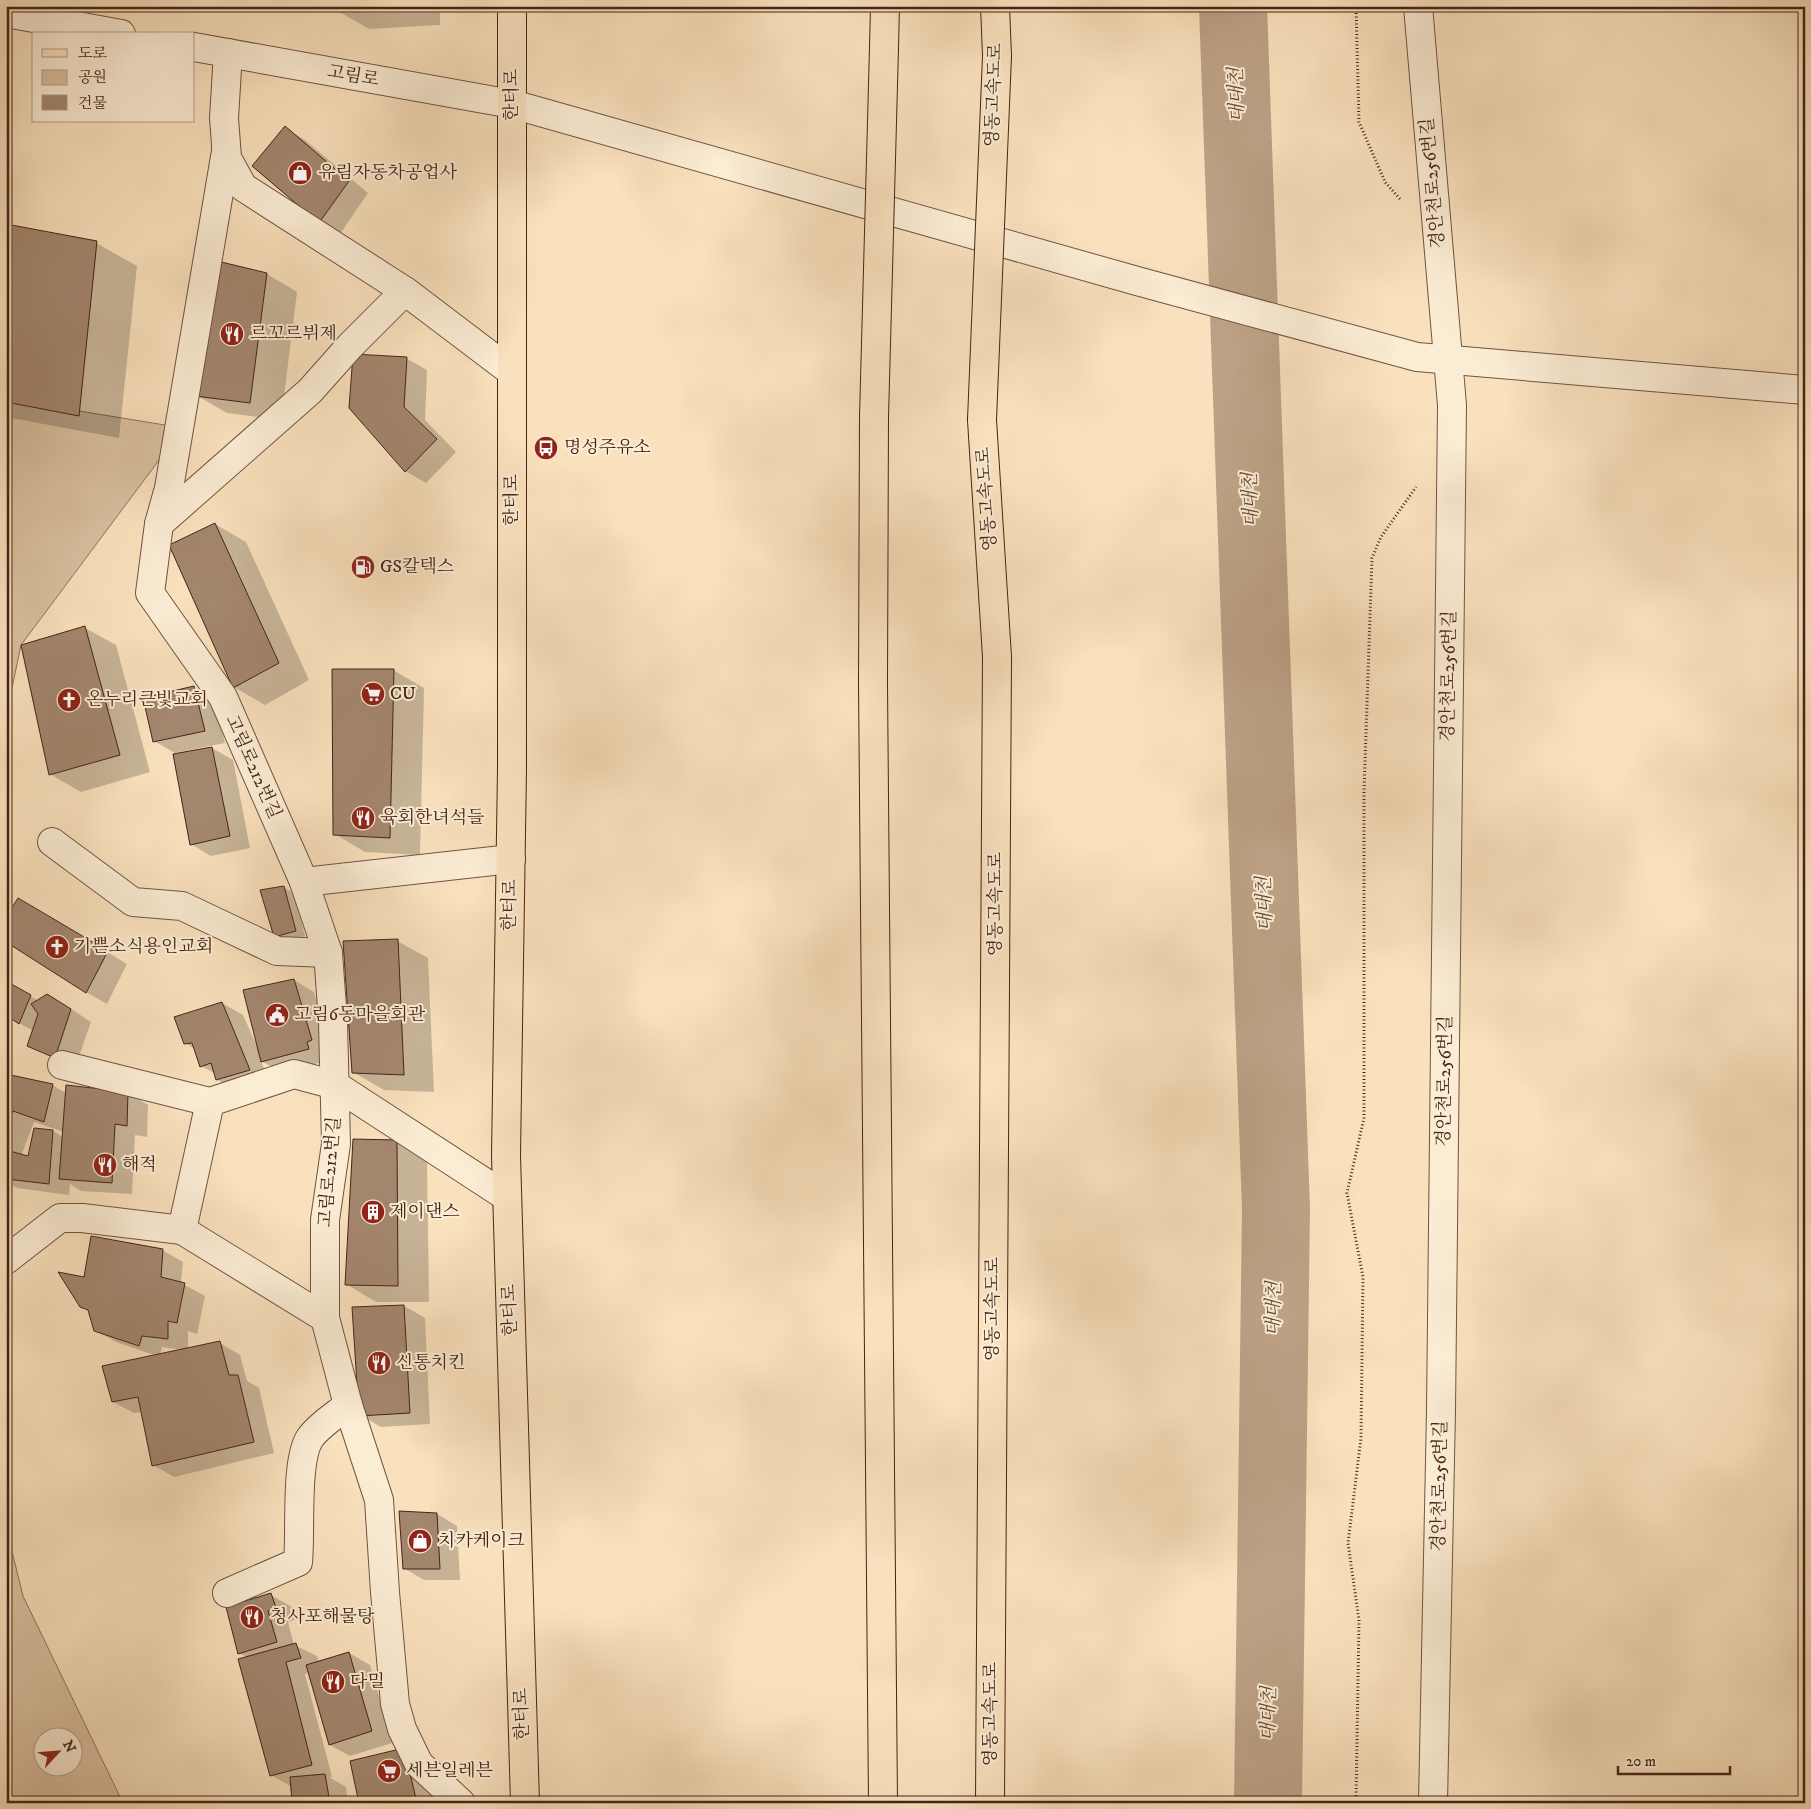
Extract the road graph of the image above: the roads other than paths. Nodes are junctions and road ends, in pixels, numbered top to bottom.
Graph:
1 (512, 6) edge
2 (885, 6) edge
3 (995, 6) edge
4 (1418, 6) edge
5 (6, 13) edge
6 (110, 32) edge
7 (195, 47) edge
8 (228, 53) junction
9 (512, 104) junction
10 (226, 151) junction
11 (405, 291) junction
12 (1448, 360) junction
13 (512, 372) junction
14 (1805, 390) edge
15 (159, 524) junction
16 (52, 842) dead end
17 (511, 859) junction
18 (304, 882) junction
19 (328, 953) junction
20 (62, 1065) dead end
21 (335, 1085) junction
22 (210, 1102) junction
23 (507, 1197) junction
24 (182, 1230) junction
25 (6, 1260) edge
26 (325, 1318) junction
27 (348, 1405) junction
28 (227, 1593) dead end
29 (461, 1803) edge
30 (525, 1803) edge
31 (883, 1803) edge
32 (990, 1803) edge
33 (1433, 1803) edge

1 - 9 main road, 한터로
2 - 31 main road, bridge
3 - 32 main road, 영동고속도로, bridge
4 - 12 street, 경안천로256번길
5 - 6 street
7 - 8 street, 고림로
8 - 9 street, 고림로
8 - 10 street
9 - 12 street, 고림로
9 - 13 main road, 한터로
10 - 11 street
10 - 15 street, 고림로212번길
11 - 13 street
11 - 15 street
12 - 14 street
12 - 33 street, 경안천로256번길
13 - 17 main road, 한터로
15 - 18 street, 고림로212번길
16 - 19 street
17 - 18 street
17 - 23 main road, 한터로
18 - 19 street, 고림로212번길
19 - 21 street, 고림로212번길
20 - 22 street
21 - 22 street
21 - 23 street
21 - 26 street, 고림로212번길
22 - 24 street
23 - 30 main road, 한터로
24 - 25 street
24 - 26 street
26 - 27 street, 고림로212번길
27 - 28 street
27 - 29 street, 고림로212번길

